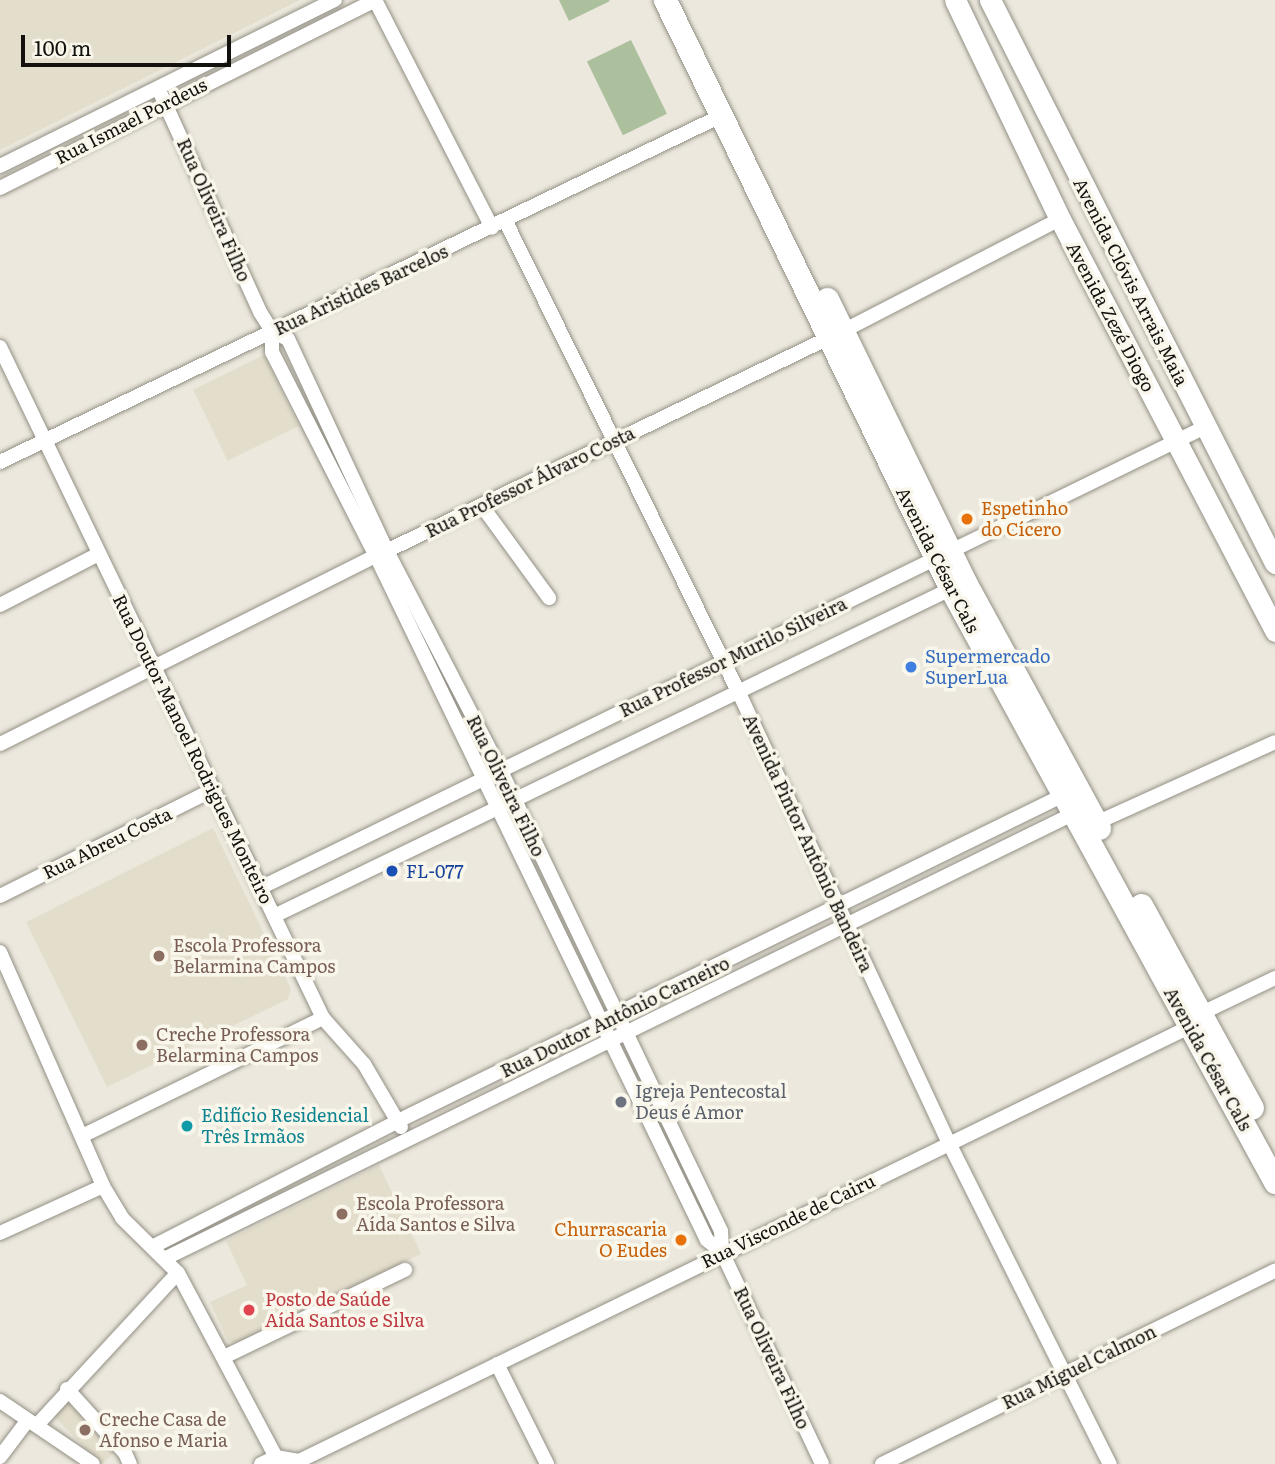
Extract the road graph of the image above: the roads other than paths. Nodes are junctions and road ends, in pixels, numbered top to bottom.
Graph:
1 (335, 0) edge
2 (375, 0) edge
3 (666, 0) edge
4 (682, 0) edge
5 (955, 0) edge
6 (990, 0) edge
7 (158, 88) junction
8 (166, 102) junction
9 (728, 112) junction
10 (0, 166) edge
11 (0, 188) edge
12 (1060, 219) junction
13 (506, 222) junction
14 (492, 228) junction
15 (272, 331) junction
16 (836, 334) junction
17 (0, 347) edge
18 (1205, 427) junction
19 (45, 439) junction
20 (613, 441) junction
21 (1176, 441) junction
22 (0, 462) edge
23 (482, 506) junction
24 (381, 553) junction
25 (99, 554) junction
26 (943, 555) junction
27 (1275, 563) edge
28 (958, 586) junction
29 (549, 598) dead end
30 (0, 605) edge
31 (1275, 631) edge
32 (724, 662) junction
33 (154, 668) junction
34 (739, 693) junction
35 (1275, 742) edge
36 (0, 744) edge
37 (501, 771) junction
38 (482, 780) junction
39 (214, 790) junction
40 (514, 800) junction
41 (1080, 805) junction
42 (496, 809) junction
43 (936, 861) junction
44 (943, 878) junction
45 (260, 888) junction
46 (0, 896) edge
47 (837, 910) junction
48 (274, 916) junction
49 (844, 924) junction
50 (0, 952) edge
51 (1275, 978) edge
52 (617, 1016) junction
53 (323, 1018) junction
54 (1196, 1020) junction
55 (601, 1024) junction
56 (624, 1031) junction
57 (608, 1039) junction
58 (491, 1076) junction
59 (647, 1079) junction
60 (632, 1086) junction
61 (499, 1092) junction
62 (431, 1105) junction
63 (439, 1121) junction
64 (396, 1122) junction
65 (673, 1133) junction
66 (84, 1135) junction
67 (409, 1136) junction
68 (658, 1141) junction
69 (949, 1143) junction
70 (1275, 1149) edge
71 (1275, 1182) edge
72 (103, 1186) junction
73 (0, 1233) edge
74 (152, 1247) junction
75 (722, 1252) junction
76 (166, 1258) junction
77 (405, 1270) dead end
78 (1275, 1271) edge
79 (178, 1273) junction
80 (225, 1357) junction
81 (497, 1364) junction
82 (1066, 1374) junction
83 (67, 1389) junction
84 (0, 1401) edge
85 (33, 1423) junction
86 (0, 1457) edge
87 (276, 1457) junction
88 (300, 1463) edge
89 (93, 1464) edge
90 (130, 1464) edge
91 (261, 1464) edge
92 (547, 1464) edge
93 (822, 1464) edge
94 (882, 1464) edge
95 (1110, 1464) edge

1 - 7 street, Rua Ismael Pordeus
2 - 8 street, Rua Ismael Pordeus
2 - 14 street
3 - 9 main road, Avenida César Cals
4 - 9 main road, Avenida César Cals
5 - 12 main road, Avenida Zezé Diogo
6 - 18 main road, Avenida Clóvis Arrais Maia
7 - 8 street, Rua Oliveira Filho
7 - 10 street, Rua Ismael Pordeus
8 - 11 street, Rua Ismael Pordeus
8 - 15 street, Rua Oliveira Filho
9 - 13 street, Rua Aristides Barcelos
9 - 16 main road, Avenida César Cals
12 - 16 street, Rua Professor Álvaro Costa
12 - 21 main road, Avenida Zezé Diogo
13 - 14 street, Rua Aristides Barcelos
13 - 20 street, Avenida Pintor Antônio Bandeira
14 - 15 street, Rua Aristides Barcelos
15 - 19 street, Rua Aristides Barcelos
15 - 24 street, Rua Oliveira Filho
16 - 20 street, Rua Professor Álvaro Costa
16 - 26 main road, Avenida César Cals
17 - 19 street, Rua Doutor Manoel Rodrigues Monteiro
18 - 21 street, Rua Professor Murilo Silveira
18 - 27 main road, Avenida Clóvis Arrais Maia
19 - 22 street, Rua Aristides Barcelos
19 - 25 street, Rua Doutor Manoel Rodrigues Monteiro
20 - 23 street, Rua Professor Álvaro Costa
20 - 32 street, Avenida Pintor Antônio Bandeira
21 - 26 street, Rua Professor Murilo Silveira
21 - 31 main road, Avenida Zezé Diogo
23 - 24 street, Rua Professor Álvaro Costa
23 - 29 street
24 - 33 street, Rua Professor Álvaro Costa
24 - 37 street, Rua Oliveira Filho
24 - 38 street, Rua Oliveira Filho
25 - 30 street
25 - 33 street, Rua Doutor Manoel Rodrigues Monteiro
26 - 28 main road, Avenida César Cals
26 - 32 street, Rua Professor Murilo Silveira
28 - 34 street, Rua Professor Murilo Silveira
28 - 41 main road, Avenida César Cals
32 - 34 street, Avenida Pintor Antônio Bandeira
32 - 37 street, Rua Professor Murilo Silveira
33 - 36 street, Rua Professor Álvaro Costa
33 - 39 street, Rua Doutor Manoel Rodrigues Monteiro
34 - 40 street, Rua Professor Murilo Silveira
34 - 47 street, Avenida Pintor Antônio Bandeira
35 - 41 street, Rua Doutor Antônio Carneiro
37 - 38 street, Rua Professor Murilo Silveira
37 - 40 street, Rua Oliveira Filho
38 - 42 street, Rua Oliveira Filho
38 - 45 street, Rua Professor Murilo Silveira
39 - 45 street, Rua Doutor Manoel Rodrigues Monteiro
39 - 46 street, Rua Abreu Costa
40 - 42 street, Rua Professor Murilo Silveira
40 - 52 street, Rua Oliveira Filho
41 - 43 street, Rua Doutor Antônio Carneiro
41 - 44 street, Rua Doutor Antônio Carneiro
41 - 54 main road, Avenida César Cals
42 - 48 street, Rua Professor Murilo Silveira
42 - 55 street, Rua Oliveira Filho
43 - 44 street
43 - 47 street, Rua Doutor Antônio Carneiro
44 - 49 street, Rua Doutor Antônio Carneiro
45 - 48 street, Rua Doutor Manoel Rodrigues Monteiro
47 - 49 street, Avenida Pintor Antônio Bandeira
47 - 52 street, Rua Doutor Antônio Carneiro
48 - 53 street, Rua Doutor Manoel Rodrigues Monteiro
49 - 56 street, Rua Doutor Antônio Carneiro
49 - 69 street, Avenida Pintor Antônio Bandeira
50 - 66 street
51 - 54 street, Rua Visconde de Cairu
52 - 55 street, Rua Doutor Antônio Carneiro
52 - 56 street, Rua Oliveira Filho
53 - 64 street, Rua Doutor Manoel Rodrigues Monteiro
53 - 66 street
54 - 69 street, Rua Visconde de Cairu
54 - 70 main road, Avenida César Cals
54 - 71 main road, Avenida César Cals
55 - 57 street, Rua Oliveira Filho
55 - 58 street, Rua Doutor Antônio Carneiro
56 - 57 street, Rua Doutor Antônio Carneiro
56 - 59 street, Rua Oliveira Filho
57 - 60 street, Rua Oliveira Filho
57 - 61 street, Rua Doutor Antônio Carneiro
58 - 61 street
58 - 62 street, Rua Doutor Antônio Carneiro
59 - 60 street
59 - 65 street, Rua Oliveira Filho
60 - 68 street, Rua Oliveira Filho
61 - 63 street, Rua Doutor Antônio Carneiro
62 - 63 street
62 - 64 street, Rua Doutor Antônio Carneiro
63 - 67 street, Rua Doutor Antônio Carneiro
64 - 67 street, Rua Doutor Manoel Rodrigues Monteiro
64 - 74 street, Rua Doutor Antônio Carneiro
65 - 68 street
65 - 75 street, Rua Oliveira Filho
66 - 72 street
67 - 76 street, Rua Doutor Antônio Carneiro
68 - 75 street, Rua Oliveira Filho
69 - 75 street, Rua Visconde de Cairu
69 - 82 street, Avenida Pintor Antônio Bandeira
72 - 73 street
72 - 74 street
74 - 76 street
75 - 81 street, Rua Visconde de Cairu
75 - 93 street, Rua Oliveira Filho
76 - 79 street
77 - 80 street
78 - 82 street, Rua Miguel Calmon
79 - 80 street
79 - 83 street
80 - 87 street
81 - 88 street, Rua Visconde de Cairu
81 - 92 street
82 - 94 street, Rua Miguel Calmon
82 - 95 street, Avenida Pintor Antônio Bandeira
83 - 85 street
83 - 90 street
84 - 85 street
85 - 86 street
85 - 89 street
87 - 88 street
87 - 91 street

